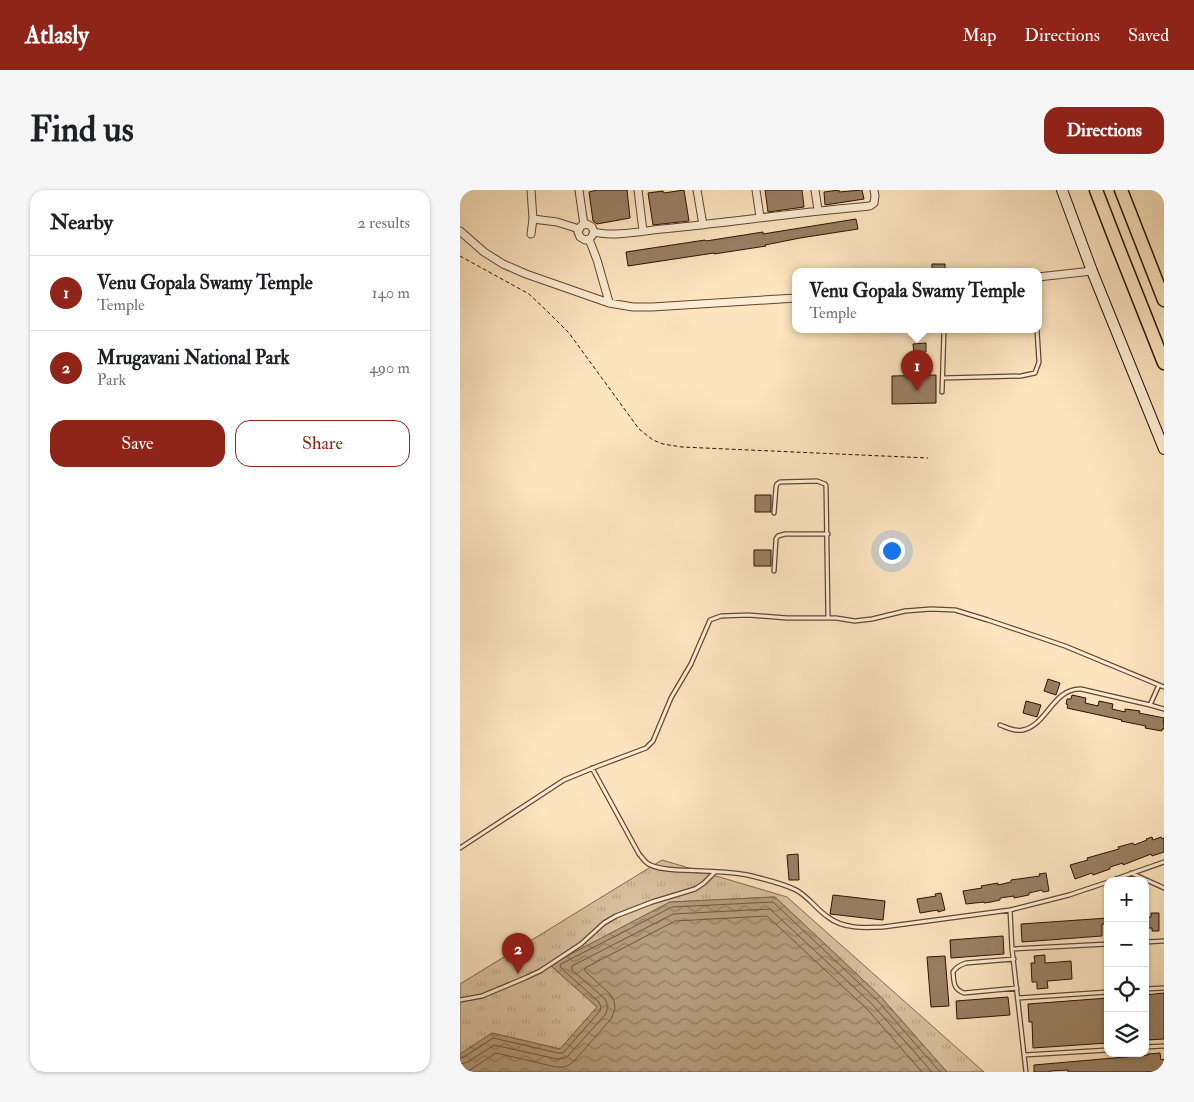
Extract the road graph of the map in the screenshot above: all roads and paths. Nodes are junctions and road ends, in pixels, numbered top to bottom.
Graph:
1 (531, 190) edge
2 (579, 190) edge
3 (638, 190) edge
4 (698, 190) edge
5 (756, 190) edge
6 (815, 190) edge
7 (874, 190) edge
8 (1062, 190) edge
9 (1096, 190) edge
10 (1121, 190) edge
11 (818, 210) junction
12 (760, 217) junction
13 (533, 219) junction
14 (703, 225) junction
15 (581, 227) junction
16 (460, 231) edge
17 (643, 231) junction
18 (594, 232) junction
19 (531, 234) dead end
20 (589, 239) junction
21 (460, 256) edge
22 (1092, 271) junction
23 (1042, 277) edge
24 (792, 298) edge
25 (1164, 300) edge
26 (609, 302) junction
27 (944, 333) edge
28 (1037, 333) edge
29 (1164, 363) edge
30 (943, 378) junction
31 (942, 392) dead end
32 (1164, 449) edge
33 (928, 458) dead end
34 (774, 513) dead end
35 (828, 534) junction
36 (774, 571) dead end
37 (828, 618) junction
38 (1159, 686) junction
39 (1164, 688) edge
40 (1150, 705) junction
41 (1164, 709) edge
42 (1000, 725) dead end
43 (592, 768) junction
44 (460, 848) edge
45 (1164, 862) edge
46 (716, 872) junction
47 (1131, 873) junction
48 (1120, 877) edge
49 (1104, 883) edge
50 (1164, 888) edge
51 (1010, 910) junction
52 (1164, 941) edge
53 (1149, 942) edge
54 (1104, 944) edge
55 (1012, 949) junction
56 (1014, 959) junction
57 (1017, 988) junction
58 (1164, 988) edge
59 (1149, 989) edge
60 (1104, 992) edge
61 (1018, 998) junction
62 (460, 1000) edge
63 (1164, 1046) edge
64 (1149, 1047) edge
65 (1104, 1050) edge
66 (1024, 1056) junction
67 (1026, 1072) edge

1 - 13 street
2 - 15 street
3 - 17 street
4 - 14 street
5 - 12 street
6 - 11 street
7 - 11 street
8 - 22 main road
9 - 29 highway
10 - 25 highway
11 - 12 street
12 - 14 street
13 - 15 street
13 - 19 street
14 - 17 street
15 - 18 street
15 - 20 street
16 - 26 street
17 - 18 street
18 - 20 street
20 - 26 street
21 - 33 path
22 - 23 street
22 - 32 main road
24 - 26 street
27 - 30 lane
28 - 30 lane
30 - 31 lane
34 - 35 lane
35 - 36 lane
35 - 37 lane
37 - 38 lane
37 - 43 lane
38 - 39 lane
38 - 40 lane
40 - 41 lane
40 - 42 lane
43 - 44 lane
43 - 46 lane
45 - 47 lane
46 - 51 lane
46 - 62 lane
47 - 48 lane
47 - 50 lane
49 - 51 lane
51 - 55 lane
52 - 53 lane
54 - 55 lane
55 - 56 lane
56 - 57 lane
56 - 57 lane
57 - 61 lane
58 - 59 lane
60 - 61 lane
61 - 66 lane
63 - 64 lane
65 - 66 lane
66 - 67 lane

